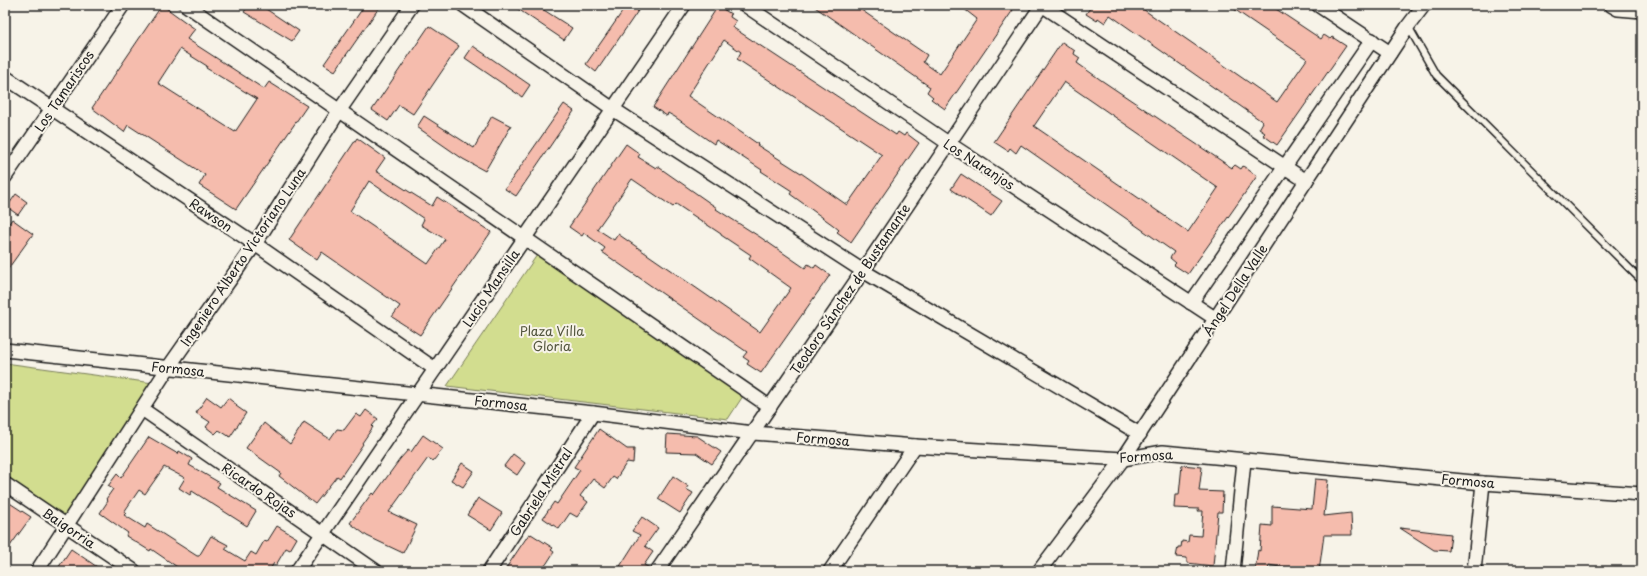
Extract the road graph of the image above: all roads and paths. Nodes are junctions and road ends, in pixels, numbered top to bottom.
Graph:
1 (123, 5) edge
2 (186, 5) edge
3 (412, 5) edge
4 (463, 5) edge
5 (684, 5) edge
6 (745, 5) edge
7 (1042, 5) edge
8 (1318, 5) edge
9 (1424, 5) edge
10 (1617, 6) edge
11 (1642, 11) edge
12 (1408, 26) junction
13 (1372, 40) junction
14 (1390, 53) junction
15 (5, 77) edge
16 (52, 109) junction
17 (613, 109) junction
18 (339, 110) junction
19 (948, 144) junction
20 (1285, 167) junction
21 (5, 177) edge
22 (1306, 181) junction
23 (525, 238) junction
24 (254, 244) junction
25 (863, 271) junction
26 (1642, 281) edge
27 (1191, 303) junction
28 (1216, 319) junction
29 (5, 350) edge
30 (168, 368) junction
31 (435, 369) junction
32 (418, 394) junction
33 (770, 407) junction
34 (142, 409) junction
35 (593, 413) junction
36 (752, 433) junction
37 (1140, 434) junction
38 (915, 446) junction
39 (1123, 459) junction
40 (1244, 461) junction
41 (1482, 483) junction
42 (5, 484) edge
43 (1642, 494) edge
44 (66, 526) junction
45 (323, 533) junction
46 (37, 571) edge
47 (134, 571) edge
48 (297, 571) edge
49 (376, 571) edge
50 (489, 571) edge
51 (658, 571) edge
52 (830, 571) edge
53 (1039, 571) edge
54 (1233, 571) edge
55 (1474, 571) edge

1 - 16 street, Los Tamariscos
2 - 18 street
3 - 18 street, Ingeniero Alberto Victoriano Luna
4 - 17 street
5 - 17 street, Lucio Mansilla
6 - 19 street, Los Naranjos
7 - 19 street, Teodoro Sánchez de Bustamante
7 - 20 street
8 - 13 street
9 - 12 street, Ángel Della Valle
10 - 11 street
12 - 14 street, Ángel Della Valle
12 - 26 lane
13 - 14 street
13 - 20 street, Ángel Della Valle
14 - 22 street, Ángel Della Valle
15 - 16 street, Rawson
16 - 21 street, Los Tamariscos
16 - 24 street, Rawson
17 - 23 street, Lucio Mansilla
17 - 25 street
18 - 23 street
18 - 24 street, Ingeniero Alberto Victoriano Luna
19 - 25 street, Teodoro Sánchez de Bustamante
19 - 27 street, Los Naranjos
20 - 22 street
20 - 27 street, Ángel Della Valle
22 - 28 street, Ángel Della Valle
23 - 31 street, Lucio Mansilla
23 - 33 street
24 - 30 street, Ingeniero Alberto Victoriano Luna
24 - 31 street, Rawson
25 - 33 street, Teodoro Sánchez de Bustamante
25 - 37 street
27 - 28 street, Los Naranjos
28 - 37 street, Ángel Della Valle
29 - 30 street, Formosa
30 - 32 street, Formosa
30 - 34 street, Ingeniero Alberto Victoriano Luna
31 - 32 street, Lucio Mansilla
32 - 35 street, Formosa
32 - 45 street, Lucio Mansilla
33 - 36 street, Teodoro Sánchez de Bustamante
34 - 44 street, Ingeniero Alberto Victoriano Luna
34 - 45 street, Ricardo Rojas
35 - 36 street, Formosa
35 - 50 street, Gabriela Mistral
36 - 38 street, Formosa
36 - 51 street, Teodoro Sánchez de Bustamante
37 - 39 street, Ángel Della Valle
38 - 39 street, Formosa
38 - 52 street
39 - 40 street, Formosa
39 - 53 street, Ángel Della Valle
40 - 41 street, Formosa
40 - 54 street
41 - 43 street, Formosa
41 - 55 street
42 - 44 street, Baigorria
44 - 46 street, Ingeniero Alberto Victoriano Luna
44 - 47 street, Baigorria
45 - 48 street, Lucio Mansilla
45 - 49 street, Ricardo Rojas

